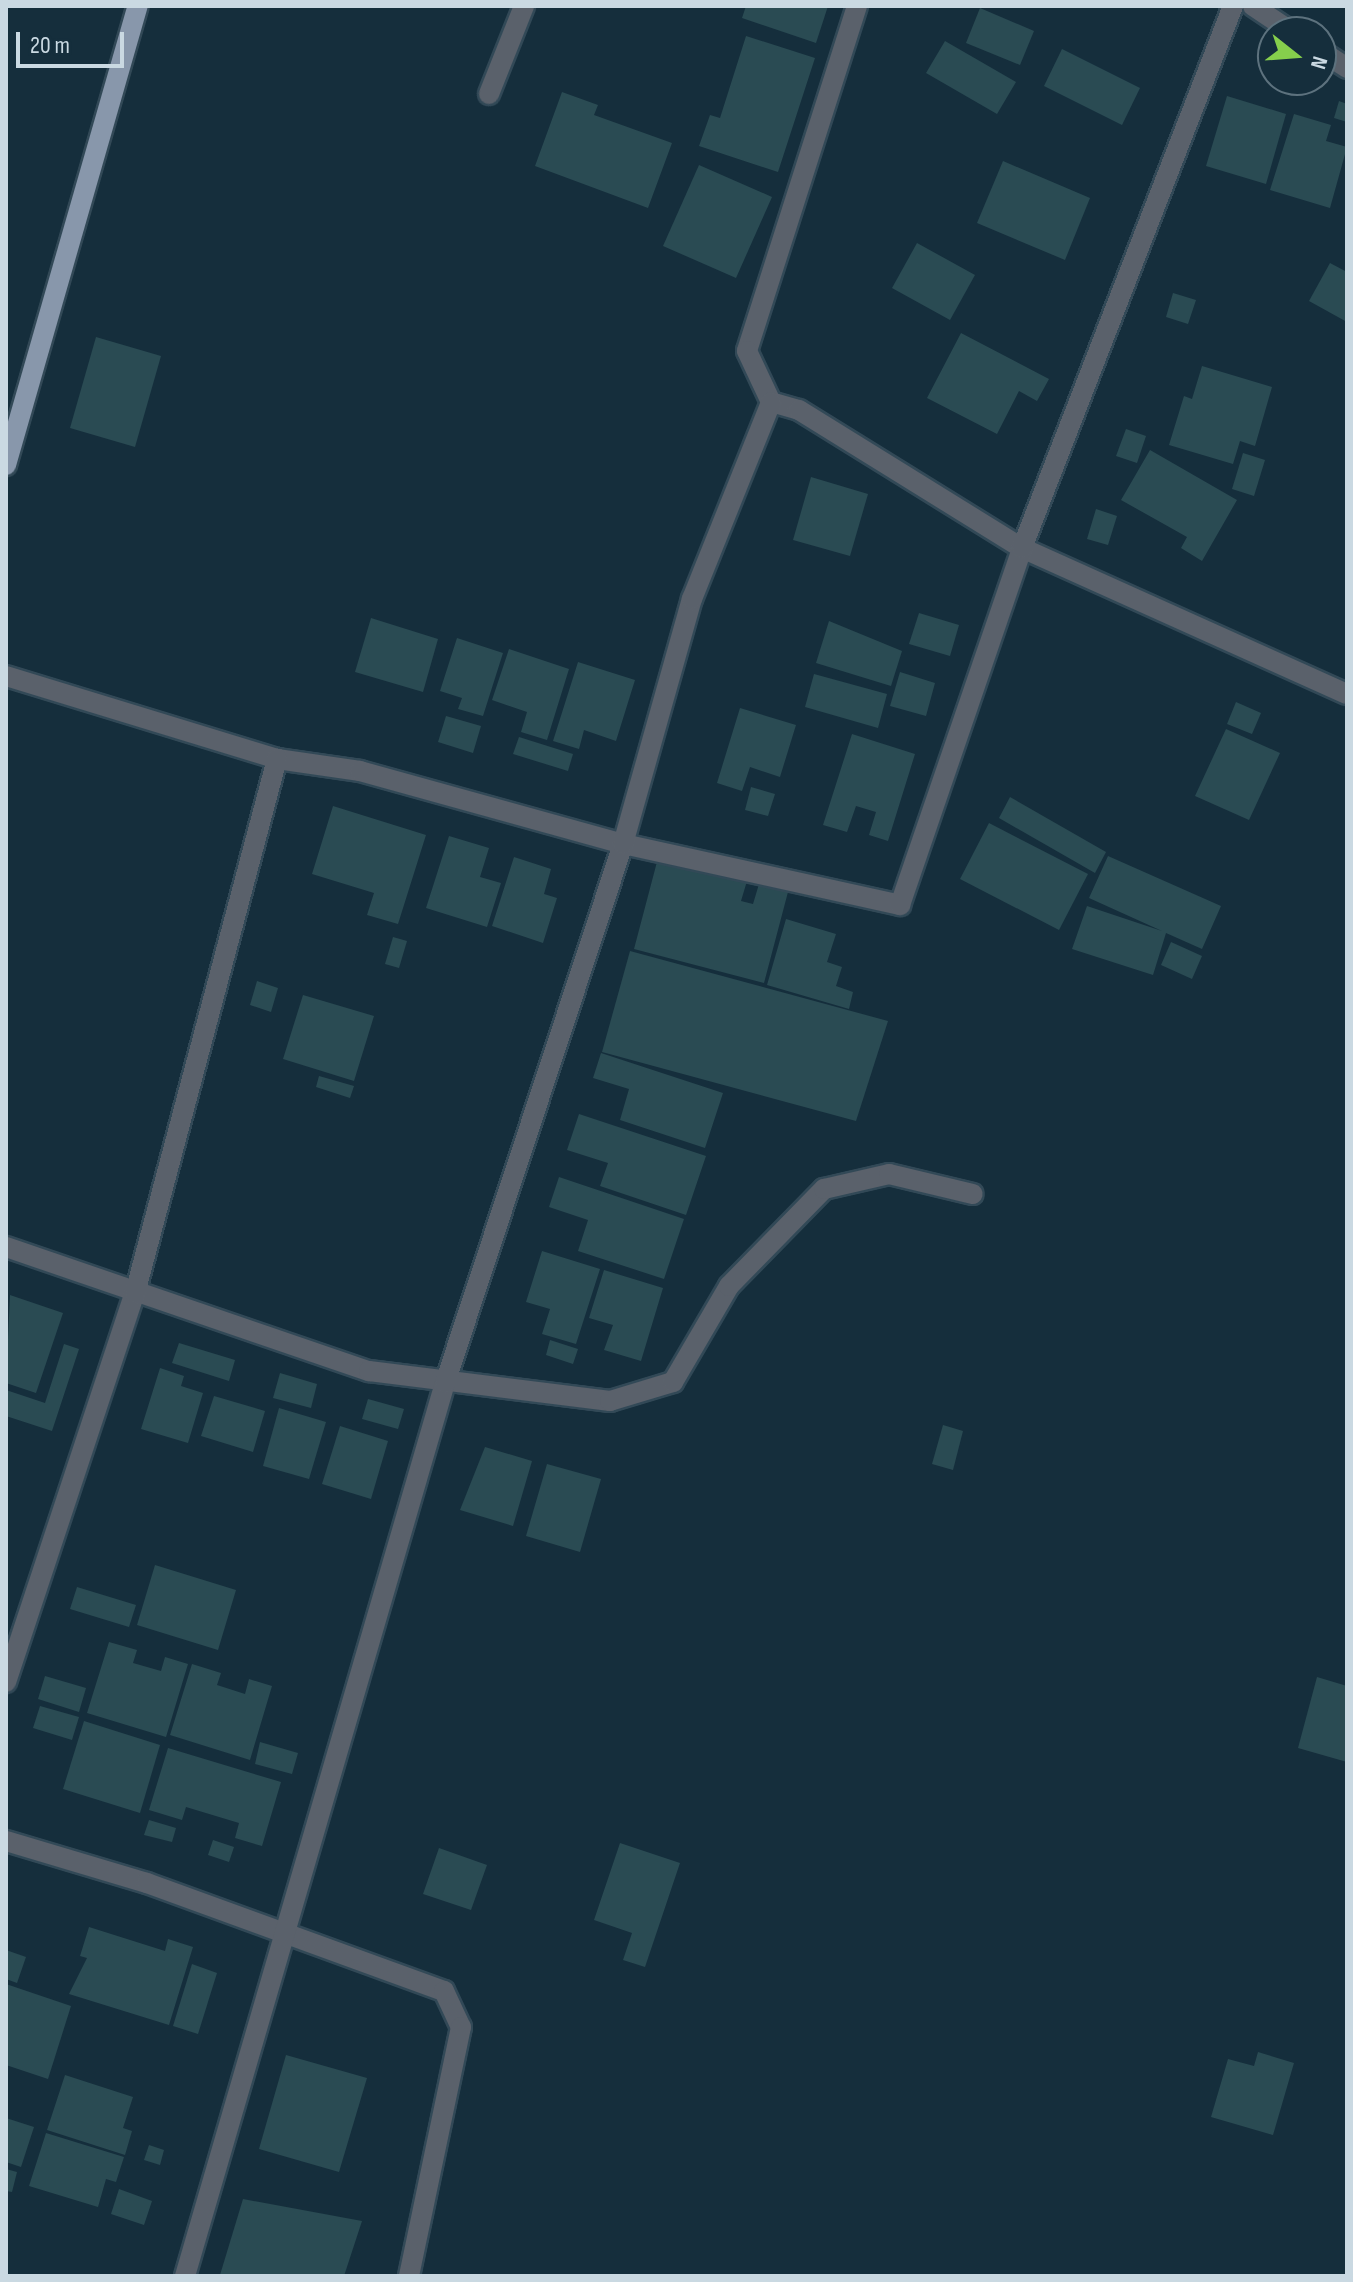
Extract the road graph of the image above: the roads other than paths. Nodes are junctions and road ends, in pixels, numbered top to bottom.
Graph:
1 (138, 6) edge
2 (524, 6) edge
3 (857, 6) edge
4 (1233, 6) edge
5 (489, 94) dead end
6 (771, 402) junction
7 (6, 465) edge
8 (1022, 548) junction
9 (6, 676) edge
10 (1347, 694) edge
11 (277, 759) junction
12 (623, 844) junction
13 (973, 1194) dead end
14 (6, 1247) edge
15 (135, 1293) junction
16 (445, 1383) junction
17 (6, 1682) edge
18 (6, 1841) edge
19 (287, 1933) junction
20 (185, 2276) edge
21 (409, 2276) edge

1 - 7 main road
2 - 5 street
3 - 6 street
4 - 8 street
6 - 8 street
6 - 12 street
8 - 10 street
8 - 12 street
9 - 11 street
11 - 12 street
11 - 15 street
12 - 16 street
13 - 16 street
14 - 15 street
15 - 16 street
15 - 17 street
16 - 19 street
18 - 19 street
19 - 20 street
19 - 21 street

